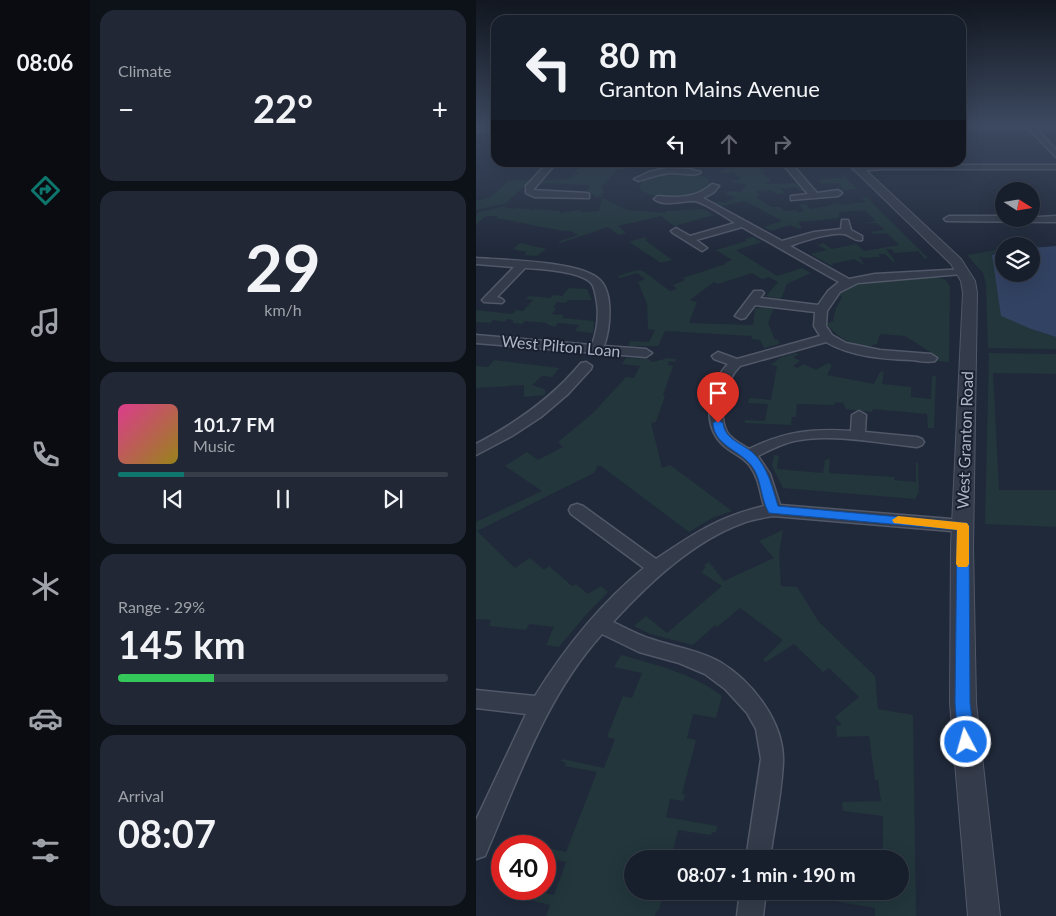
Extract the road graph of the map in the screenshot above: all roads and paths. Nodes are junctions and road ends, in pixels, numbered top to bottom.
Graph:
1 (547, 169) edge
2 (665, 169) edge
3 (684, 169) edge
4 (791, 169) edge
5 (857, 169) edge
6 (696, 172) dead end
7 (638, 179) dead end
8 (714, 186) dead end
9 (838, 193) dead end
10 (814, 195) junction
11 (586, 196) dead end
12 (696, 197) junction
13 (794, 198) dead end
14 (658, 199) dead end
15 (948, 219) dead end
16 (1056, 219) edge
17 (742, 224) junction
18 (676, 231) dead end
19 (859, 238) dead end
20 (689, 239) junction
21 (781, 245) junction
22 (702, 248) dead end
23 (476, 261) edge
24 (522, 265) junction
25 (962, 271) junction
26 (847, 282) junction
27 (498, 301) dead end
28 (822, 309) junction
29 (741, 316) dead end
30 (827, 338) junction
31 (476, 339) edge
32 (596, 349) junction
33 (646, 353) dead end
34 (718, 356) dead end
35 (931, 358) dead end
36 (736, 363) junction
37 (586, 366) dead end
38 (859, 415) dead end
39 (858, 437) junction
40 (917, 442) dead end
41 (476, 450) edge
42 (748, 454) junction
43 (577, 510) dead end
44 (773, 510) junction
45 (963, 526) junction
46 (656, 568) junction
47 (600, 624) junction
48 (476, 698) edge
49 (540, 706) junction
50 (476, 847) edge
51 (759, 850) edge
52 (752, 900) edge
53 (750, 916) edge
54 (984, 916) edge

1 - 11 street
2 - 7 street
3 - 6 street
4 - 10 street
5 - 25 street, West Granton Road
8 - 12 street
9 - 10 street
10 - 13 street
12 - 14 street
12 - 17 street
15 - 16 street
17 - 20 street
17 - 21 street
18 - 20 street
19 - 21 street
20 - 22 street
21 - 26 street
23 - 24 street
24 - 27 street
24 - 32 street
25 - 26 street
25 - 45 street, West Granton Road
26 - 28 street
28 - 29 street
28 - 30 street
30 - 35 street
30 - 36 street
31 - 32 street, West Pilton Loan
32 - 33 street, West Pilton Loan
34 - 36 street
36 - 42 street
37 - 41 street
38 - 39 street
39 - 40 street
39 - 42 street
42 - 44 street
43 - 46 street
44 - 45 street
44 - 46 street
45 - 54 street, West Granton Road
46 - 47 street
47 - 49 street
47 - 51 street
48 - 49 street
49 - 50 street
52 - 53 street

